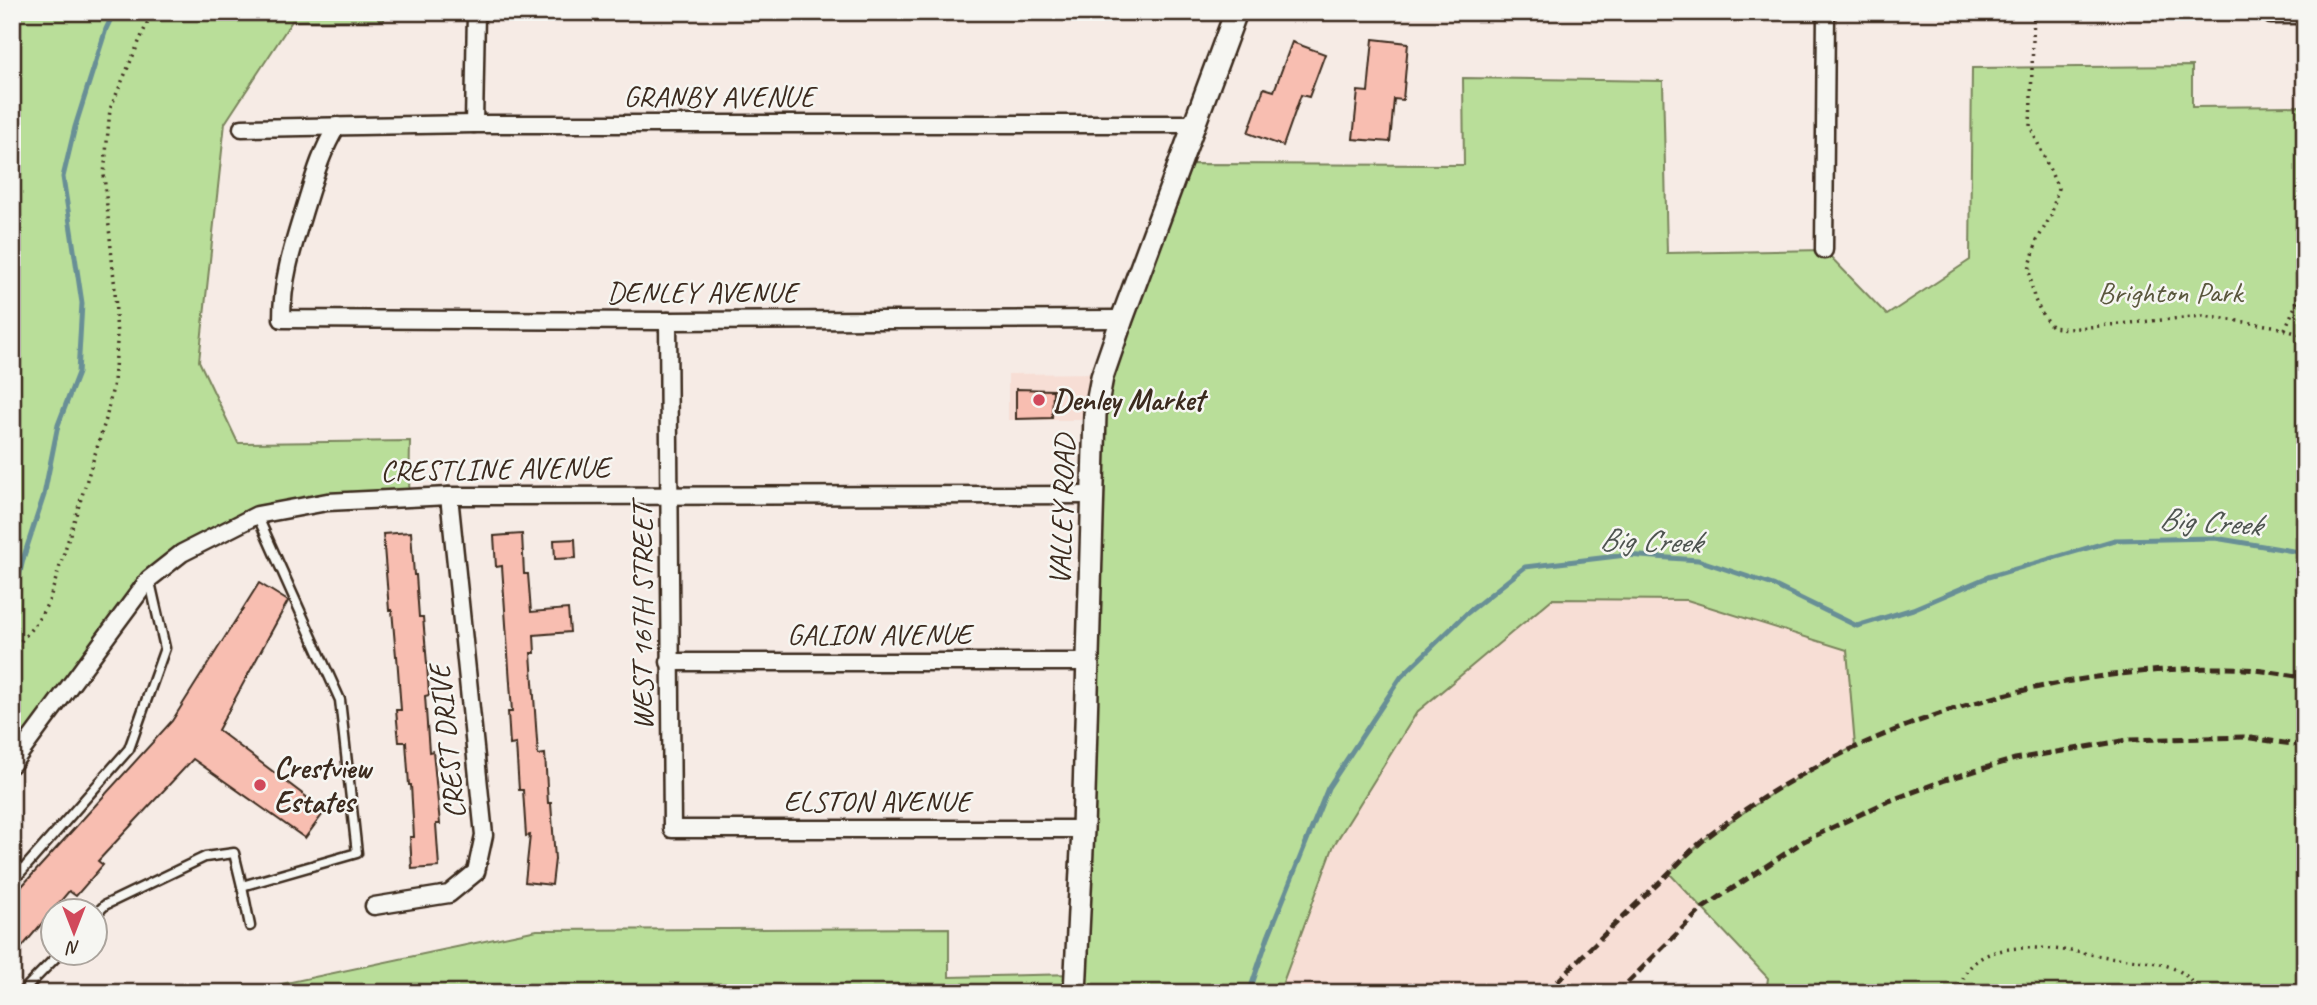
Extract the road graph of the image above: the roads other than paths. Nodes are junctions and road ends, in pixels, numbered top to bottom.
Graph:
1 (476, 12) edge
2 (1236, 12) edge
3 (1826, 12) edge
4 (2271, 14) edge
5 (2305, 15) edge
6 (474, 124) junction
7 (1196, 124) junction
8 (338, 126) junction
9 (242, 128) dead end
10 (1824, 250) dead end
11 (1122, 319) junction
12 (668, 321) junction
13 (669, 495) junction
14 (1093, 495) junction
15 (449, 496) junction
16 (257, 515) junction
17 (149, 579) junction
18 (669, 662) junction
19 (1088, 662) junction
20 (12, 764) edge
21 (671, 829) joint
22 (1083, 829) junction
23 (12, 882) edge
24 (242, 886) junction
25 (108, 904) edge
26 (374, 906) dead end
27 (250, 926) dead end
28 (46, 967) edge
29 (21, 993) edge
30 (1075, 993) edge

1 - 6 street
2 - 7 street, VALLEY ROAD
3 - 10 street
4 - 5 street
6 - 7 street, GRANBY AVENUE
6 - 8 street, GRANBY AVENUE
7 - 11 street, VALLEY ROAD
8 - 9 street, GRANBY AVENUE
8 - 12 street, DENLEY AVENUE
11 - 12 street, DENLEY AVENUE
11 - 14 street, VALLEY ROAD
12 - 13 street, WEST 16TH STREET
13 - 14 street, CRESTLINE AVENUE
13 - 15 street, CRESTLINE AVENUE
13 - 18 street, WEST 16TH STREET
14 - 19 street, VALLEY ROAD
15 - 16 street, CRESTLINE AVENUE
15 - 26 street, CREST DRIVE
16 - 17 street, CRESTLINE AVENUE
16 - 24 lane
17 - 20 street, CRESTLINE AVENUE
17 - 23 lane
18 - 19 street, GALION AVENUE
18 - 21 street, WEST 16TH STREET
19 - 22 street, VALLEY ROAD
21 - 22 street, ELSTON AVENUE
22 - 30 street, VALLEY ROAD
24 - 25 lane
24 - 27 lane
28 - 29 lane

